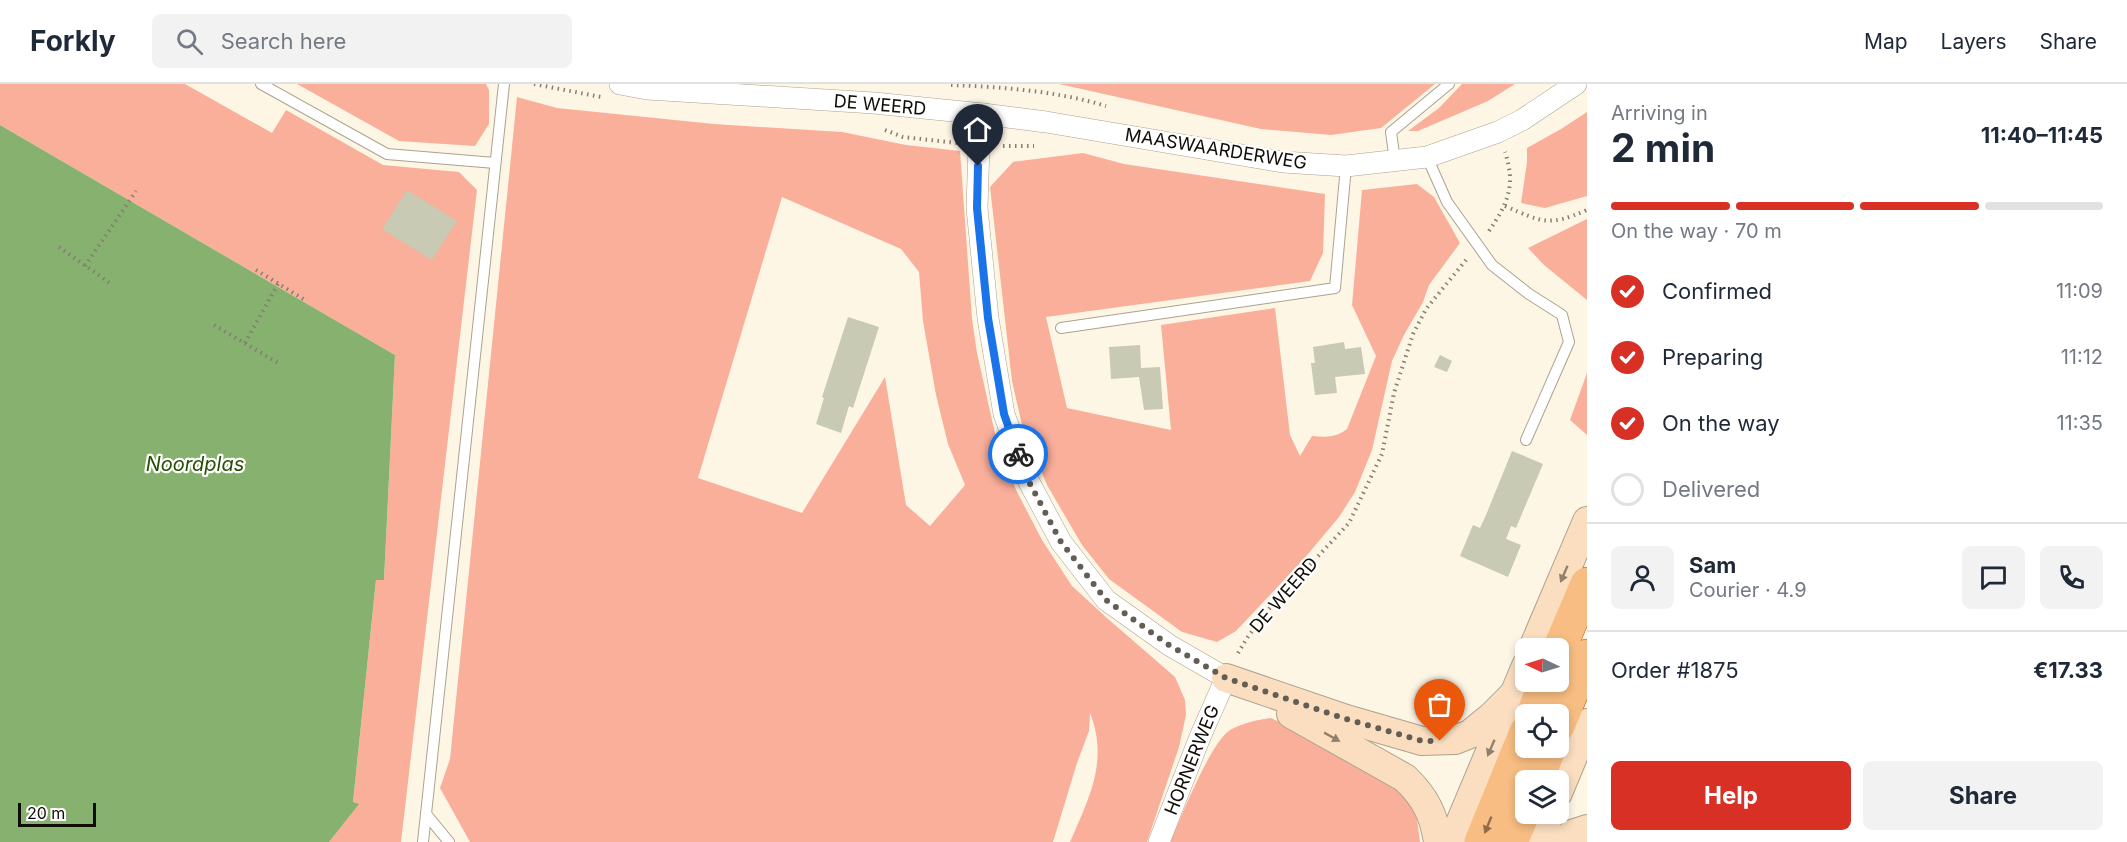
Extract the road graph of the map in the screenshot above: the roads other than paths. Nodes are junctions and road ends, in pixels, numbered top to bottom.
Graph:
1 (261, 84) edge
2 (504, 84) edge
3 (620, 84) edge
4 (1449, 84) edge
5 (1576, 84) edge
6 (983, 114) junction
7 (1427, 156) junction
8 (1395, 161) junction
9 (495, 163) junction
10 (1346, 166) junction
11 (1061, 328) dead end
12 (1526, 440) dead end
13 (1587, 520) edge
14 (1587, 584) edge
15 (1537, 638) edge
16 (1564, 638) edge
17 (1587, 656) edge
18 (1226, 678) junction
19 (1535, 692) edge
20 (1523, 704) edge
21 (1567, 704) edge
22 (1515, 707) edge
23 (1515, 720) edge
24 (1587, 723) edge
25 (1515, 758) edge
26 (1568, 770) edge
27 (426, 814) junction
28 (1519, 824) edge
29 (1545, 824) edge
30 (1587, 829) edge
31 (423, 842) edge
32 (449, 842) edge
33 (1160, 842) edge
34 (1438, 842) edge
35 (1452, 842) edge
36 (1481, 842) edge
37 (1511, 842) edge
38 (1538, 842) edge
39 (1561, 842) edge

1 - 9 lane
2 - 9 lane
3 - 6 street, DE WEERD
4 - 8 lane
5 - 7 street, MAASWAARDERWEG
6 - 10 street, MAASWAARDERWEG
6 - 18 street
7 - 8 street, MAASWAARDERWEG
7 - 12 lane
8 - 10 street, MAASWAARDERWEG
9 - 27 lane
10 - 11 lane
13 -> 15 main road
14 - 16 main road
17 - 21 main road
18 - 22 main road
18 - 33 street, HORNERWEG
18 -> 34 main road
19 - 20 main road
23 -> 35 main road
24 - 26 main road
25 -> 36 main road
27 - 31 lane
27 - 32 lane
28 - 37 main road
29 - 38 main road
30 - 39 main road

